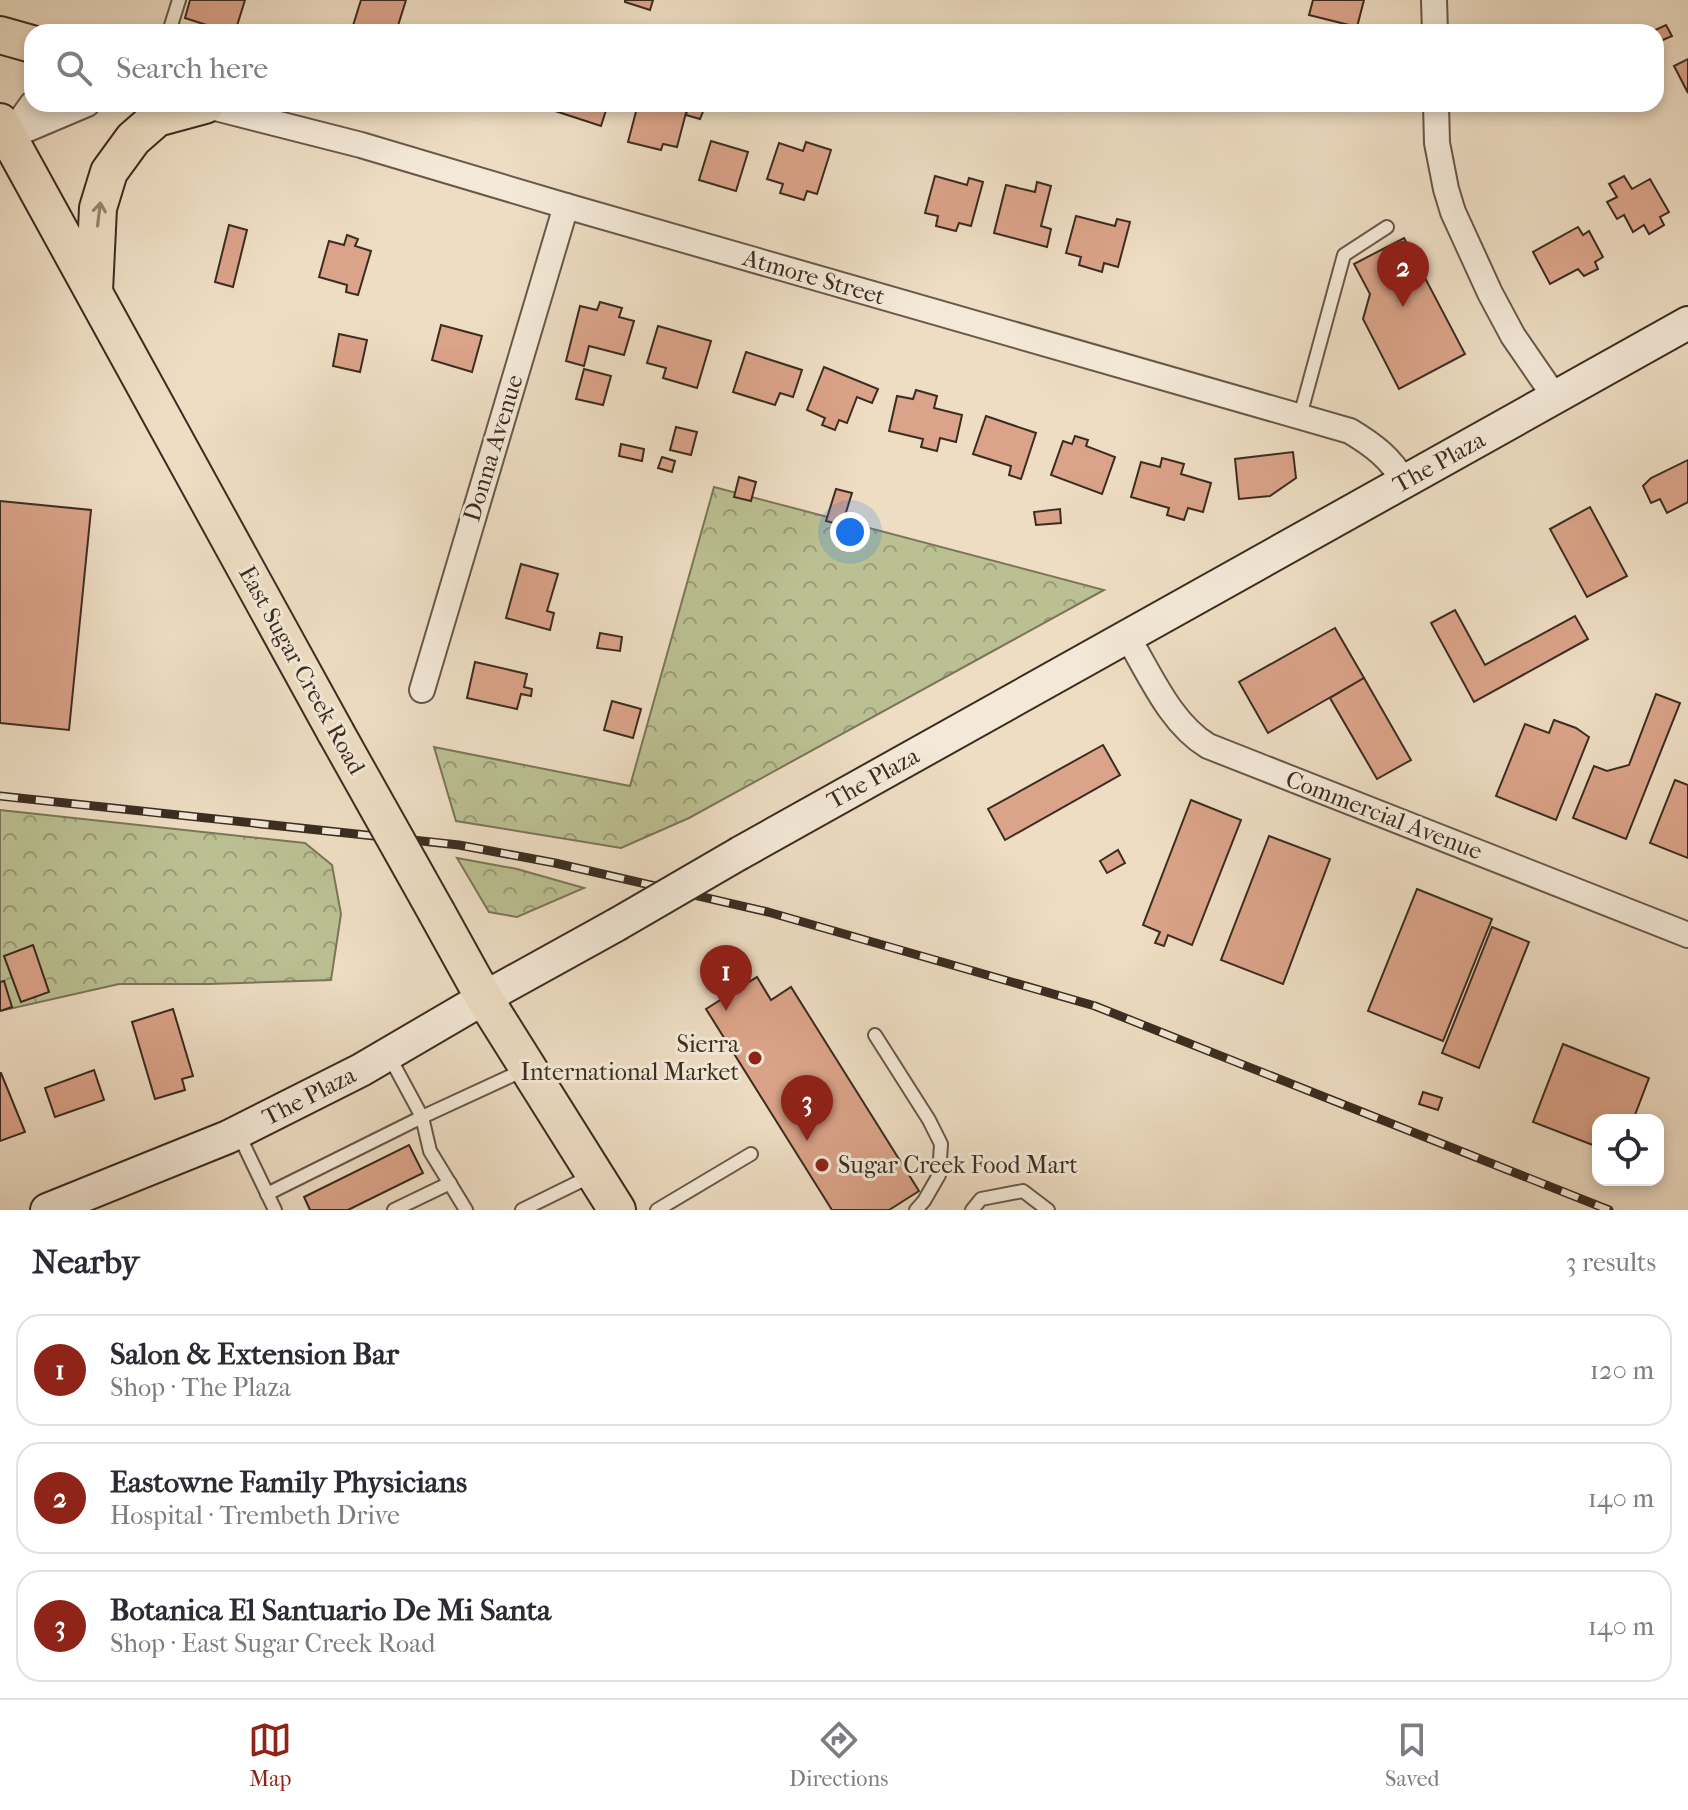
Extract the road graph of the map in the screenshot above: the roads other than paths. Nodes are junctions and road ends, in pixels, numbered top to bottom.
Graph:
1 (179, 0) edge
2 (1434, 0) edge
3 (172, 24) edge
4 (1435, 24) edge
5 (0, 35) edge
6 (24, 42) edge
7 (24, 112) edge
8 (65, 112) edge
9 (177, 112) edge
10 (234, 112) edge
11 (1436, 112) edge
12 (3, 134) edge
13 (566, 206) junction
14 (1387, 227) dead end
15 (94, 292) junction
16 (1688, 323) edge
17 (1555, 397) junction
18 (1300, 416) junction
19 (1404, 482) junction
20 (1127, 636) junction
21 (422, 690) dead end
22 (1688, 935) edge
23 (484, 998) junction
24 (875, 1035) dead end
25 (388, 1054) junction
26 (528, 1068) junction
27 (422, 1117) junction
28 (237, 1132) junction
29 (751, 1154) dead end
30 (595, 1174) junction
31 (450, 1183) junction
32 (267, 1194) junction
33 (47, 1210) edge
34 (275, 1210) edge
35 (394, 1210) edge
36 (466, 1210) edge
37 (522, 1210) edge
38 (617, 1210) edge
39 (657, 1210) edge
40 (916, 1210) edge
41 (972, 1210) edge
42 (1048, 1210) edge

1 - 3 lane
2 - 4 street
5 - 6 main road
7 - 12 street
8 - 12 street
15 -> 9 main road
10 - 13 street, Atmore Street
11 - 17 street
12 - 15 main road, East Sugar Creek Road
13 - 18 street, Atmore Street
13 - 21 street, Donna Avenue
14 - 18 lane
15 - 23 main road, East Sugar Creek Road, bridge
16 - 17 main road, The Plaza
17 - 19 main road, The Plaza
18 - 19 street, Atmore Street
19 - 20 main road, The Plaza
20 - 22 street, Commercial Avenue
20 - 23 main road, The Plaza, bridge
23 - 25 main road, The Plaza
23 - 26 main road, East Sugar Creek Road
24 - 40 lane
25 - 27 lane
25 - 28 main road, The Plaza
26 - 27 lane
26 - 30 main road, East Sugar Creek Road
27 - 31 lane
27 - 32 lane
28 - 32 lane
28 - 33 main road, The Plaza
29 - 39 lane
30 - 37 lane
30 - 38 main road, East Sugar Creek Road
31 - 35 lane
31 - 36 lane
32 - 34 lane
41 - 42 lane

